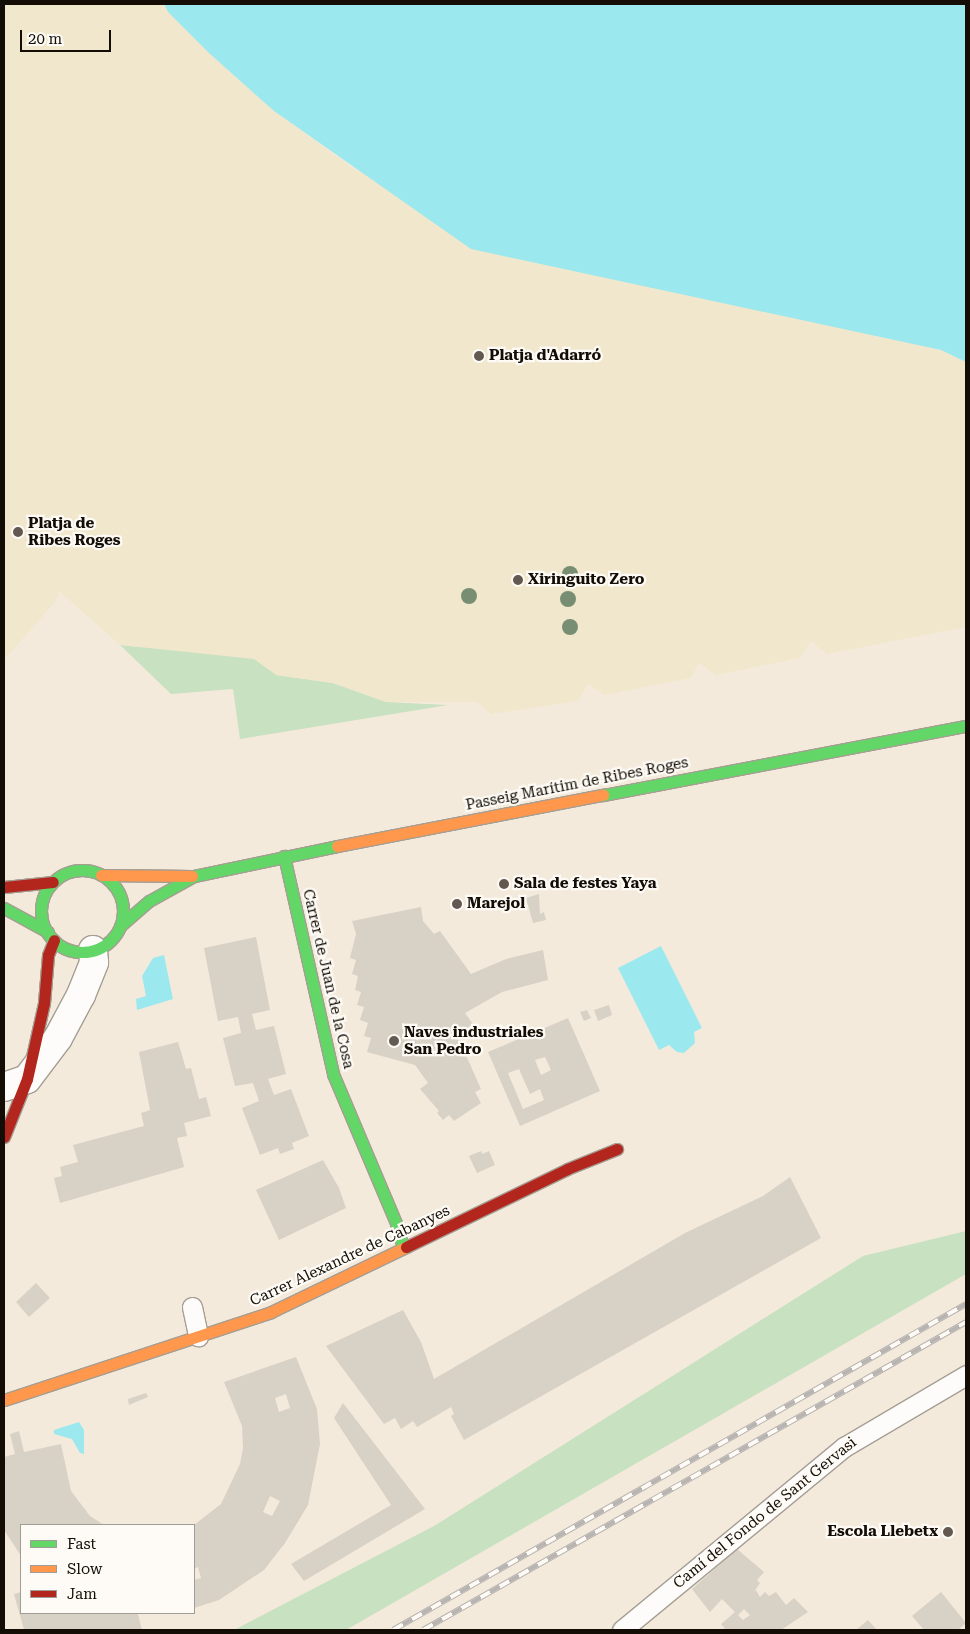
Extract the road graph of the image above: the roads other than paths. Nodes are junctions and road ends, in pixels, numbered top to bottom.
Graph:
1 (966, 726) edge
2 (284, 856) junction
3 (101, 875) junction
4 (194, 876) junction
5 (53, 882) junction
6 (4, 888) edge
7 (4, 908) edge
8 (120, 926) junction
9 (51, 936) junction
10 (93, 950) junction
11 (16, 1083) edge
12 (4, 1137) edge
13 (618, 1149) dead end
14 (403, 1248) junction
15 (192, 1308) dead end
16 (198, 1336) junction
17 (966, 1375) edge
18 (4, 1400) edge
19 (622, 1630) edge

1 - 2 street, Passeig Marítim de Ribes Roges
2 - 4 street, Passeig Marítim de Ribes Roges
2 - 14 street, Carrer de Juan de la Cosa
3 - 4 street, Passeig Marítim de Ribes Roges
3 - 5 street, Passeig Marítim de Ribes Roges
3 - 8 street
4 - 8 street, Passeig Marítim de Ribes Roges
5 - 6 street, Passeig Marítim de Ribes Roges
5 - 9 street
7 - 9 street
8 - 10 street, Passeig Marítim de Ribes Roges
9 - 10 street
9 - 11 street
10 - 11 street
11 - 12 street
13 - 14 street, Carrer Alexandre de Cabanyes
14 - 16 street, Carrer Alexandre de Cabanyes
15 - 16 lane
16 - 18 street, Carrer Alexandre de Cabanyes
17 - 19 lane, Camí del Fondo de Sant Gervasi

